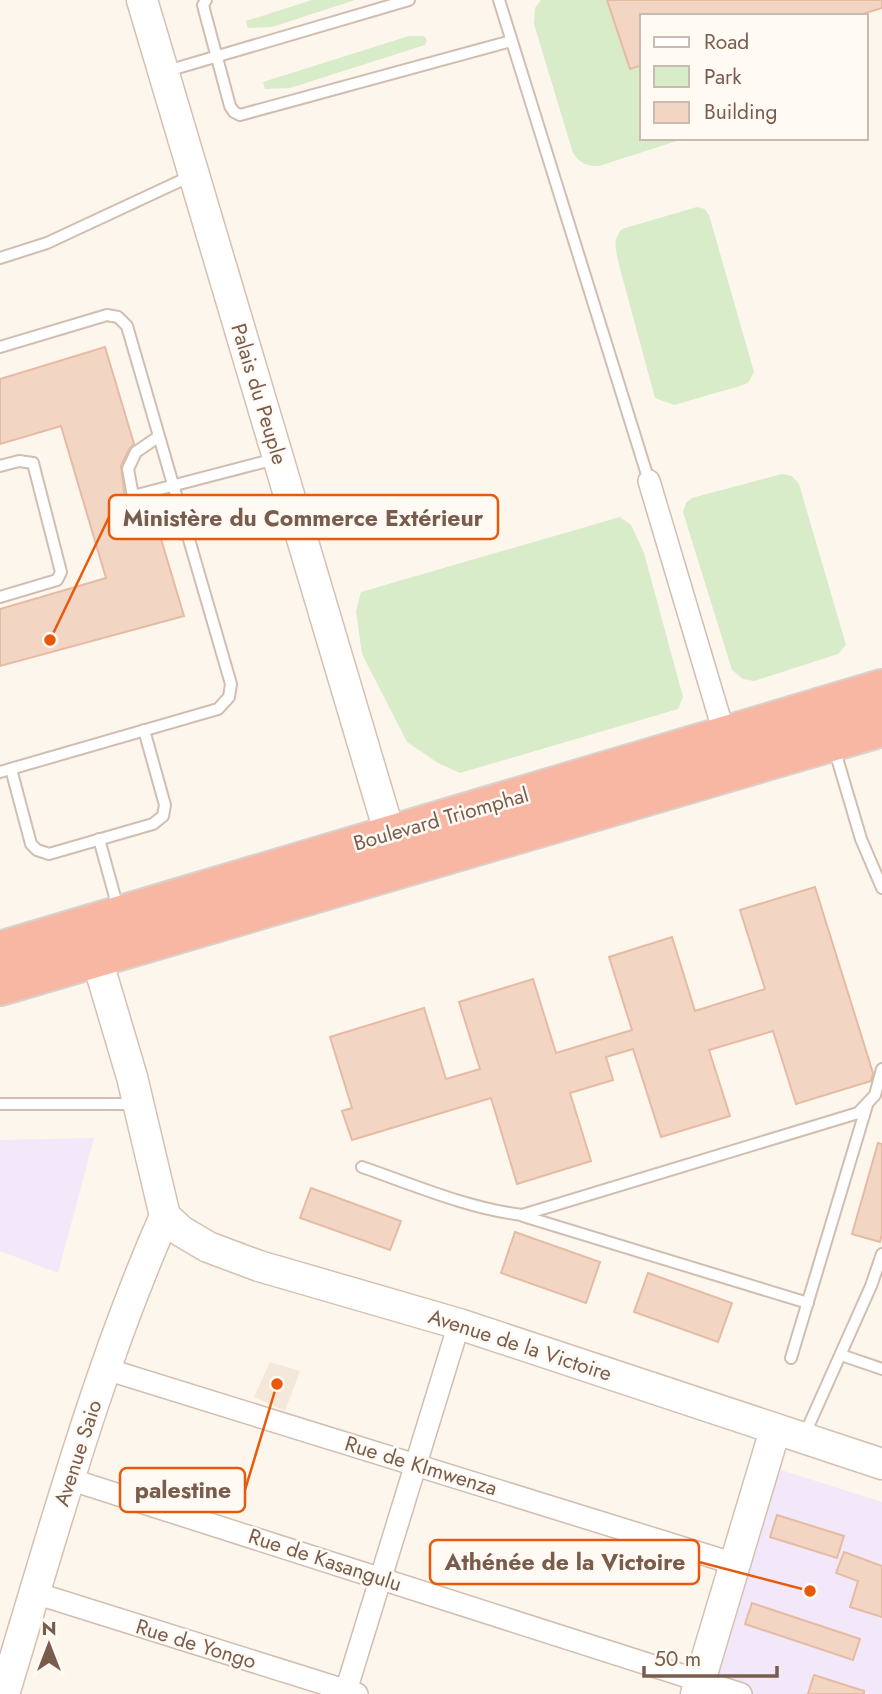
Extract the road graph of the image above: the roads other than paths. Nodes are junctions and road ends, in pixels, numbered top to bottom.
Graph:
1 (142, 0) edge
2 (206, 0) edge
3 (409, 0) edge
4 (499, 0) edge
5 (511, 41) junction
6 (217, 56) junction
7 (163, 72) junction
8 (194, 175) junction
9 (0, 258) edge
10 (0, 347) edge
11 (158, 437) junction
12 (278, 458) junction
13 (0, 466) edge
14 (649, 481) joint
15 (173, 486) junction
16 (133, 496) junction
17 (186, 534) junction
18 (0, 597) edge
19 (882, 689) edge
20 (882, 727) edge
21 (144, 730) junction
22 (725, 736) junction
23 (832, 742) junction
24 (5, 770) edge
25 (99, 839) junction
26 (394, 852) junction
27 (882, 888) edge
28 (101, 933) junction
29 (0, 951) edge
30 (0, 986) edge
31 (882, 1069) edge
32 (0, 1104) edge
33 (138, 1104) junction
34 (867, 1105) junction
35 (362, 1167) dead end
36 (522, 1215) junction
37 (165, 1216) junction
38 (882, 1254) edge
39 (877, 1287) edge
40 (808, 1303) junction
41 (459, 1324) junction
42 (841, 1355) junction
43 (792, 1358) dead end
44 (106, 1369) junction
45 (882, 1369) edge
46 (775, 1430) junction
47 (803, 1439) junction
48 (416, 1464) junction
49 (882, 1465) edge
50 (69, 1479) junction
51 (735, 1564) junction
52 (381, 1577) junction
53 (35, 1593) junction
54 (698, 1687) edge
55 (349, 1693) edge
56 (4, 1694) edge
57 (741, 1694) edge

1 - 7 street, Palais du Peuple
2 - 6 lane
3 - 6 lane
4 - 5 lane
5 - 6 lane
5 - 14 lane
6 - 7 lane
7 - 8 street, Palais du Peuple
8 - 9 lane
8 - 12 street, Palais du Peuple
10 - 11 lane
11 - 15 lane
11 - 16 lane
12 - 15 lane
12 - 26 street, Palais du Peuple
13 - 18 lane
14 - 22 street
15 - 16 lane
15 - 17 lane
16 - 17 lane
17 - 21 lane
19 - 22 highway, Boulevard Triomphal
20 - 23 highway, Boulevard Triomphal
21 - 24 lane
21 - 25 lane
22 - 26 highway, Boulevard Triomphal
23 - 26 highway, Boulevard Triomphal
23 - 27 lane
24 - 25 lane
25 - 28 lane
26 - 28 highway, Boulevard Triomphal
26 - 28 highway, Boulevard Triomphal
28 - 29 highway, Boulevard Triomphal
28 - 30 highway, Boulevard Triomphal
28 - 33 street
31 - 34 lane
32 - 33 lane
33 - 37 street
34 - 36 lane
34 - 40 lane
35 - 36 lane
36 - 40 lane
37 - 41 street, Avenue de la Victoire
37 - 44 street, Avenue Saio
38 - 39 lane
39 - 42 lane
40 - 43 lane
41 - 46 street, Avenue de la Victoire
41 - 48 street
42 - 45 lane
42 - 47 lane
44 - 48 street, Rue de KImwenza
44 - 50 street, Avenue Saio
46 - 47 street, Avenue de la Victoire
46 - 51 street
47 - 49 street, Avenue de la Victoire
48 - 51 street, Rue de KImwenza
48 - 52 street
50 - 52 street, Rue de Kasangulu
50 - 53 street, Avenue Saio
51 - 54 street
52 - 54 street, Rue de Kasangulu
52 - 55 street
53 - 55 street, Rue de Yongo
53 - 56 street, Avenue Saio
54 - 57 street, Rue de Kasangulu

